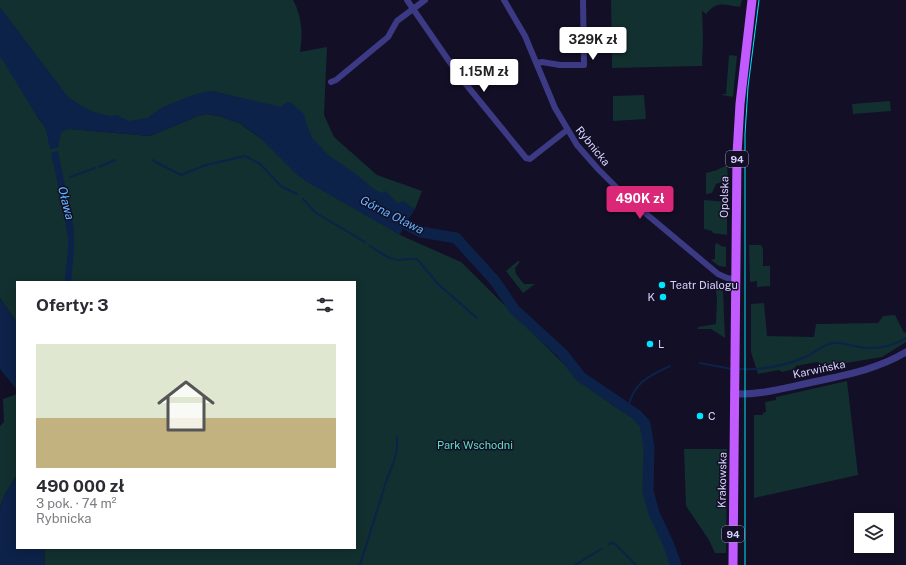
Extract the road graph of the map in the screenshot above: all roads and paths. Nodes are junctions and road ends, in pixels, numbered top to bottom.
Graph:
1 (407, 0) edge
2 (425, 0) edge
3 (504, 0) edge
4 (583, 0) edge
5 (752, 0) edge
6 (413, 8) junction
7 (537, 63) junction
8 (331, 82) dead end
9 (567, 130) junction
10 (735, 279) junction
11 (906, 352) edge
12 (734, 394) junction
13 (733, 565) edge

1 - 6 street
2 - 6 street
3 - 7 street, Rybnicka
4 - 7 street
5 - 10 main road, Opolska / 94
6 - 8 street
6 - 9 street
7 - 9 street, Rybnicka
9 - 10 street, Rybnicka
10 - 12 main road, Opolska / 94
11 - 12 street, Karwińska
12 - 13 main road, Krakowska / 94

